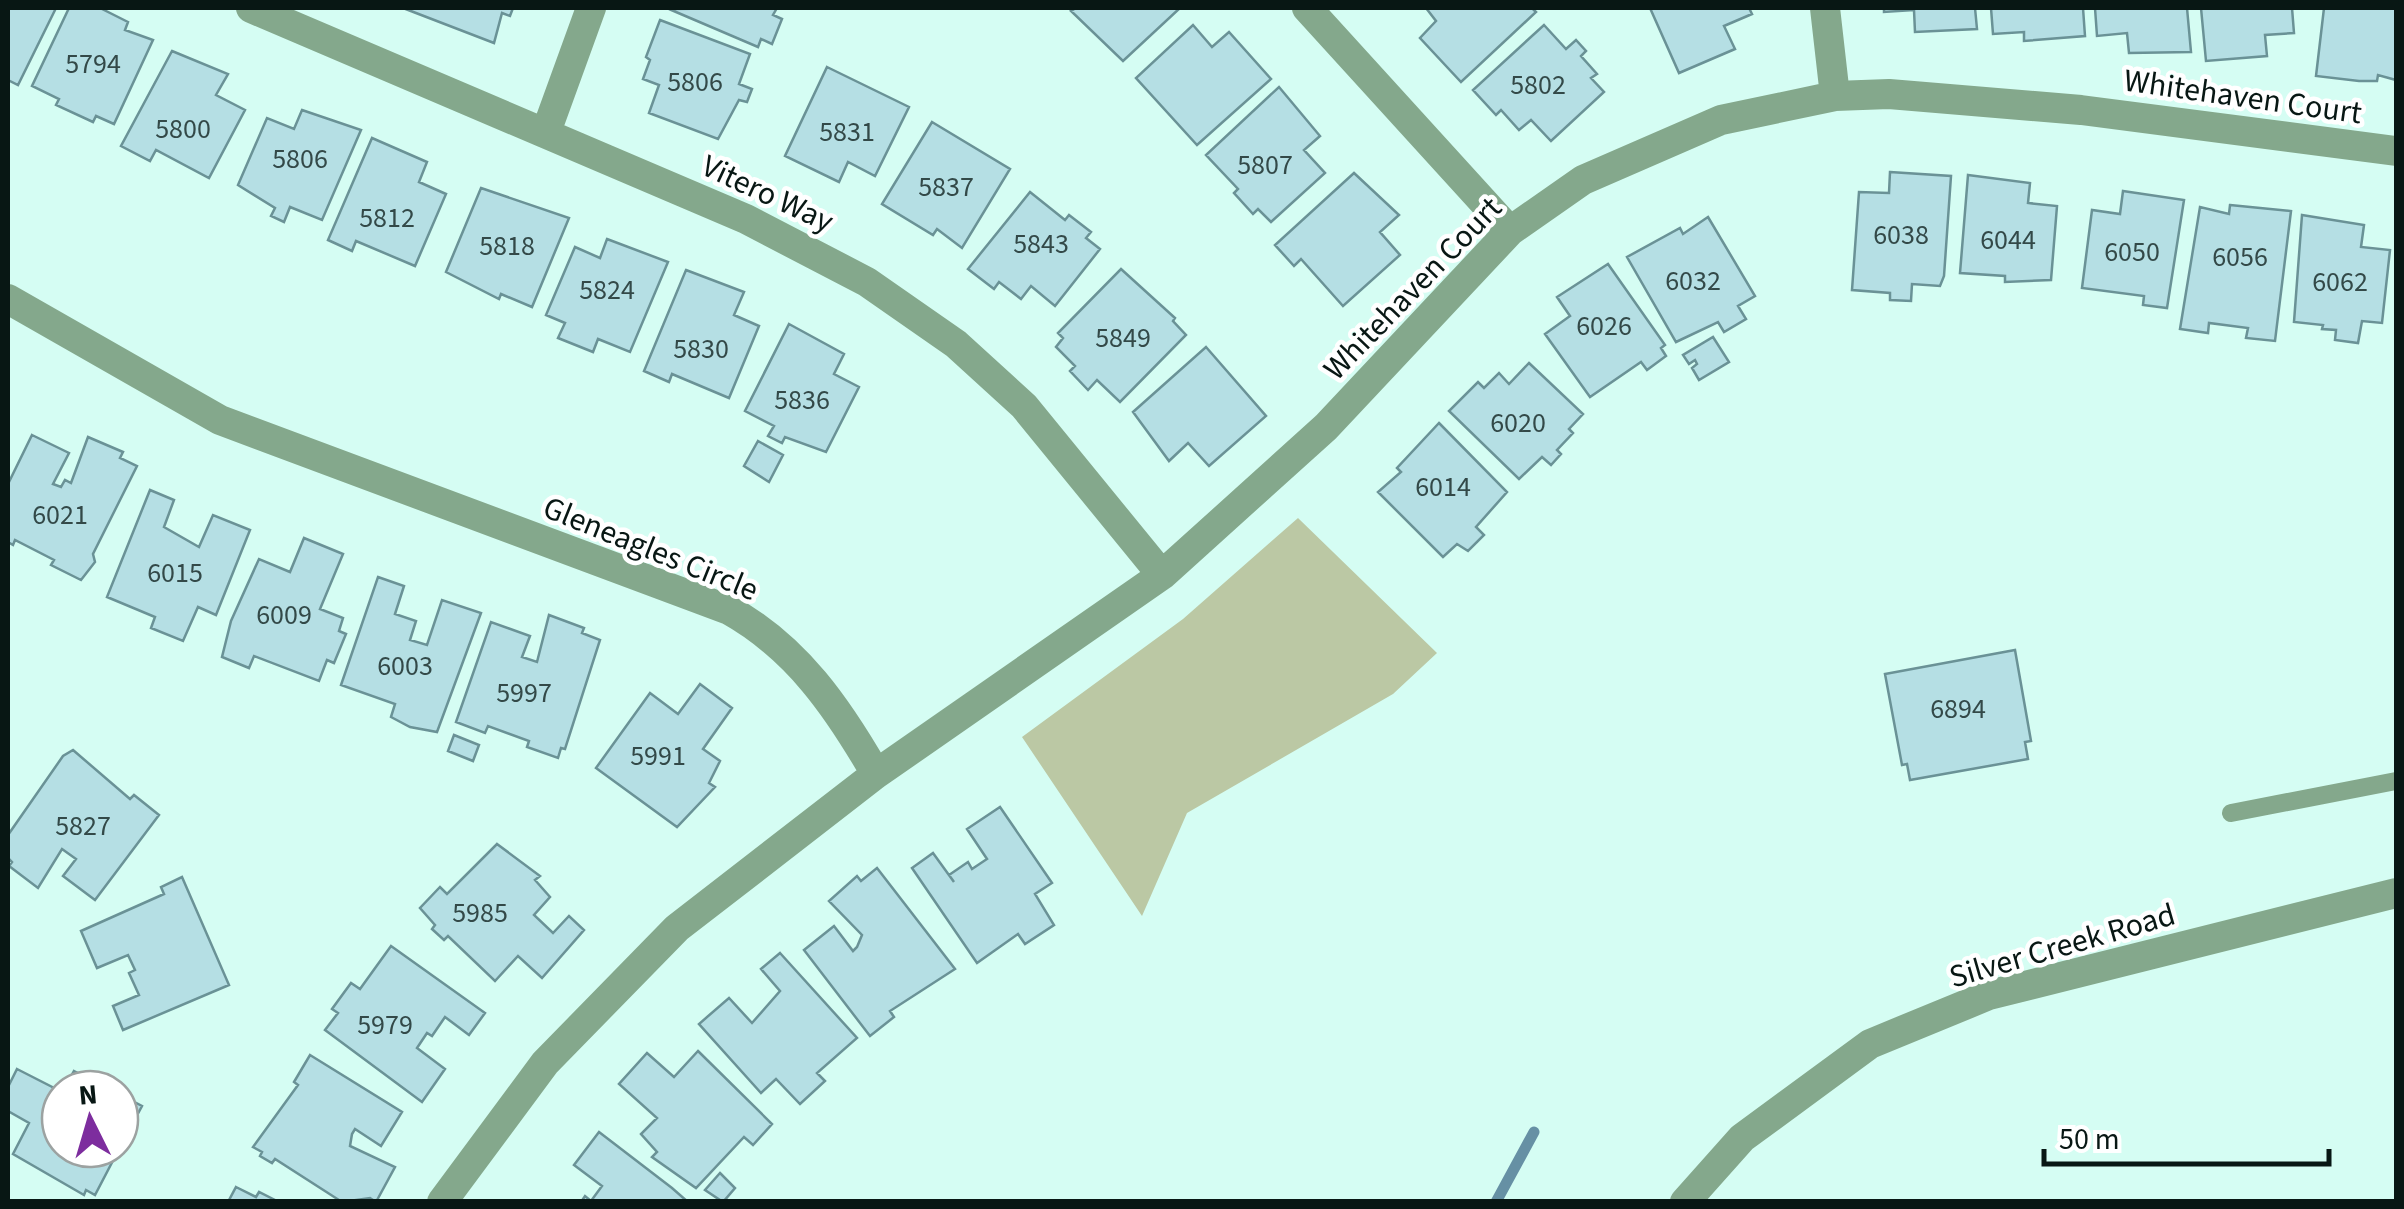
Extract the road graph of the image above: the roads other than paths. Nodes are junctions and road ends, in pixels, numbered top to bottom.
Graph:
1 (251, 8) edge
2 (590, 8) edge
3 (1307, 8) edge
4 (1825, 8) edge
5 (1835, 96) junction
6 (546, 132) junction
7 (2396, 151) edge
8 (1510, 231) junction
9 (8, 299) edge
10 (1162, 575) junction
11 (876, 774) junction
12 (2396, 781) edge
13 (2232, 813) dead end
14 (2396, 893) edge
15 (442, 1202) edge
16 (1685, 1202) edge

1 - 6 street, Vitero Way
2 - 6 street
3 - 8 street
4 - 5 street
5 - 7 street, Whitehaven Court
5 - 8 street, Whitehaven Court
6 - 10 street, Vitero Way
8 - 10 street, Whitehaven Court
9 - 11 street, Gleneagles Circle
10 - 11 street, Whitehaven Court
11 - 15 street
12 - 13 lane
14 - 16 street, Silver Creek Road

